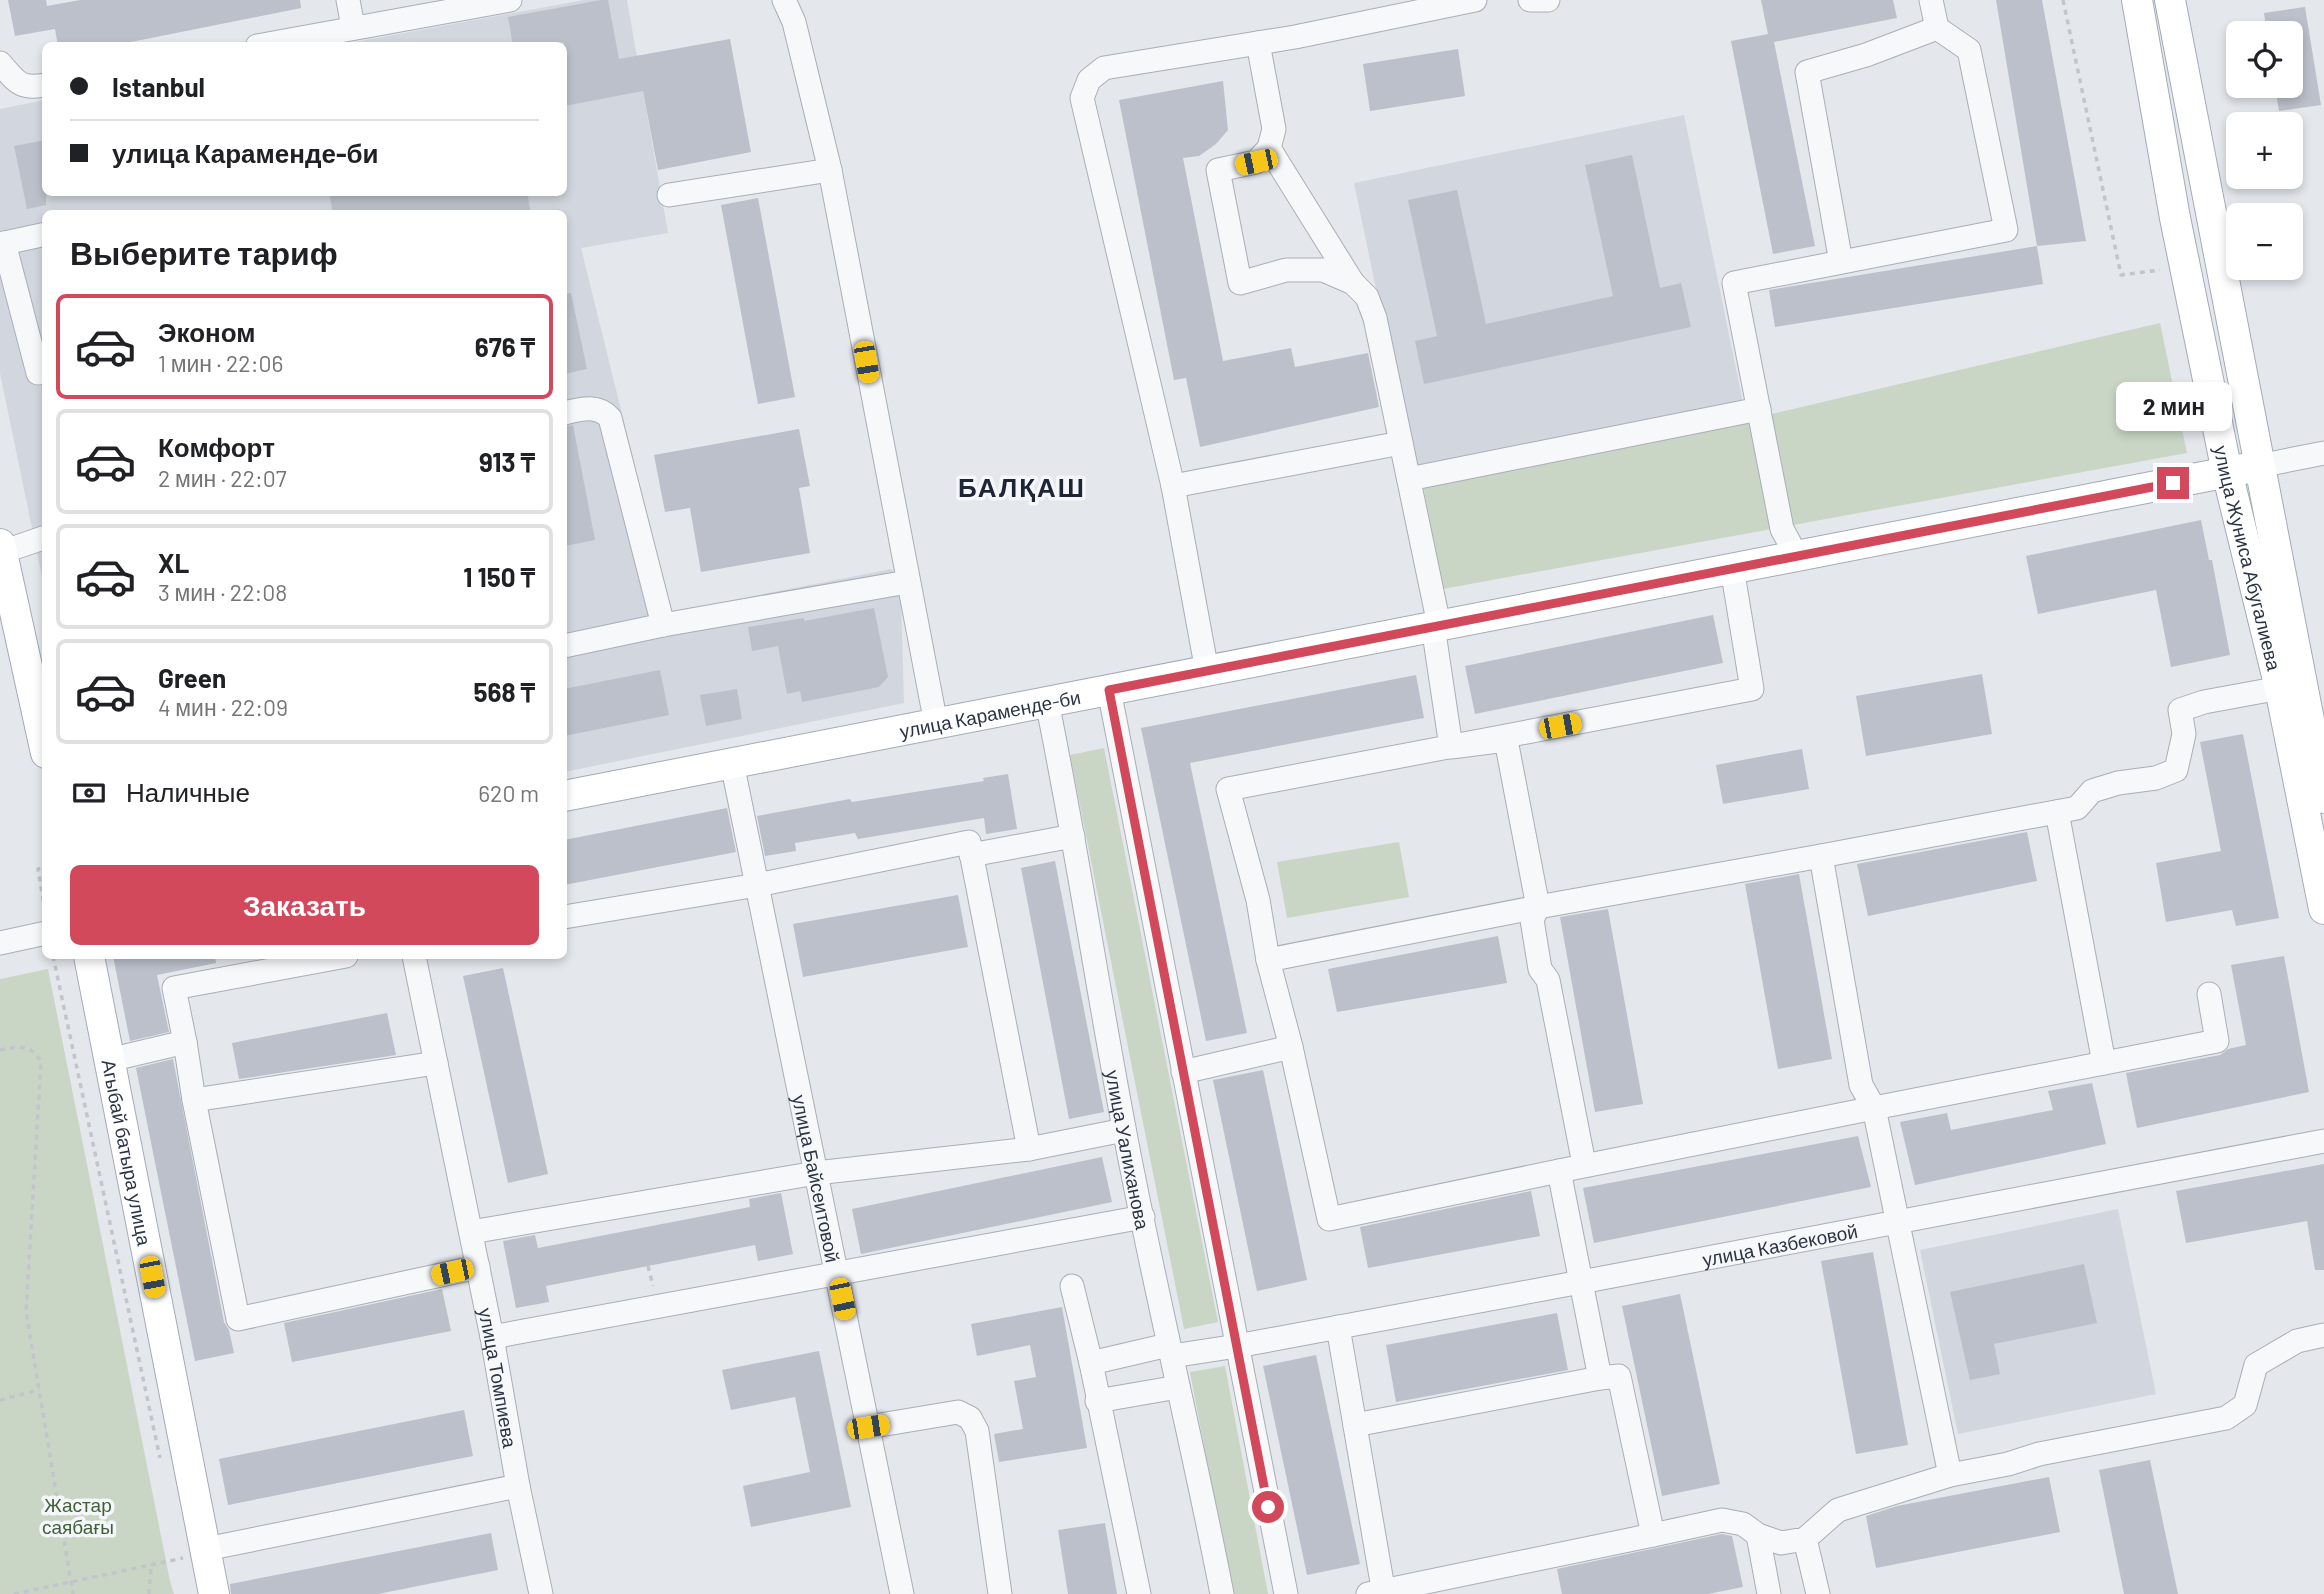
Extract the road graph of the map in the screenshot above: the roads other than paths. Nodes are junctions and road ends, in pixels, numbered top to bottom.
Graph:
1 (348, 0) edge
2 (510, 0) edge
3 (784, 0) edge
4 (1475, 0) edge
5 (1530, 0) edge
6 (1548, 0) edge
7 (1931, 0) edge
8 (2137, 0) edge
9 (2170, 0) edge
10 (353, 27) junction
11 (1937, 27) junction
12 (277, 42) edge
13 (1258, 43) junction
14 (0, 63) edge
15 (42, 86) edge
16 (1269, 148) junction
17 (830, 170) junction
18 (669, 195) dead end
19 (42, 234) edge
20 (2, 244) edge
21 (1841, 262) junction
22 (1353, 283) junction
23 (38, 373) dead end
24 (1759, 409) junction
25 (567, 412) edge
26 (1401, 443) junction
27 (2324, 453) edge
28 (2259, 466) junction
29 (2227, 472) junction
30 (1409, 479) junction
31 (1173, 486) junction
32 (42, 538) edge
33 (1, 548) edge
34 (1796, 555) junction
35 (1732, 568) junction
36 (907, 582) junction
37 (663, 625) junction
38 (1436, 626) junction
39 (567, 645) edge
40 (1207, 671) junction
41 (2280, 688) junction
42 (1109, 690) junction
43 (1047, 702) junction
44 (2317, 722) edge
45 (936, 723) junction
46 (42, 735) edge
47 (1451, 747) junction
48 (732, 763) junction
49 (567, 795) edge
50 (2324, 798) edge
51 (2057, 812) junction
52 (1073, 836) junction
53 (971, 855) junction
54 (1821, 856) junction
55 (757, 885) junction
56 (1538, 907) junction
57 (2324, 909) edge
58 (567, 917) edge
59 (42, 934) edge
60 (0, 943) edge
61 (90, 959) edge
62 (330, 959) edge
63 (415, 959) edge
64 (1268, 960) junction
65 (2209, 994) dead end
66 (186, 1042) junction
67 (1291, 1046) junction
68 (109, 1060) junction
69 (436, 1063) junction
70 (2104, 1063) junction
71 (1183, 1072) junction
72 (194, 1100) junction
73 (1874, 1108) junction
74 (1124, 1130) junction
75 (2324, 1141) edge
76 (1029, 1149) junction
77 (1584, 1164) junction
78 (1559, 1171) junction
79 (816, 1173) junction
80 (1143, 1217) junction
81 (1897, 1221) junction
82 (471, 1233) junction
83 (478, 1266) junction
84 (837, 1273) junction
85 (1581, 1283) junction
86 (1072, 1286) dead end
87 (1338, 1327) junction
88 (2324, 1335) edge
89 (492, 1337) junction
90 (1237, 1346) junction
91 (1170, 1351) junction
92 (1091, 1363) junction
93 (1600, 1378) junction
94 (1178, 1387) junction
95 (1097, 1401) junction
96 (1355, 1425) junction
97 (868, 1427) junction
98 (1950, 1475) junction
99 (519, 1486) junction
100 (1653, 1535) junction
101 (1758, 1535) junction
102 (1805, 1539) junction
103 (206, 1549) junction
104 (1379, 1593) edge
105 (214, 1594) edge
106 (541, 1594) edge
107 (902, 1594) edge
108 (1000, 1594) edge
109 (1139, 1594) edge
110 (1221, 1594) edge
111 (1286, 1594) edge
112 (1769, 1594) edge
113 (1818, 1594) edge

1 - 10 street
2 - 10 street
3 - 17 street
4 - 13 street
5 - 6 street
7 - 11 street
8 - 29 main road, улица Жуниса Абугалиева
9 - 28 main road, улица Жуниса Абугалиева
10 - 12 street
11 - 21 street
11 - 21 street
13 - 16 street
13 - 31 street
14 - 15 street
16 - 22 street
16 - 22 street
17 - 18 street
17 - 36 street
19 - 20 street
20 - 23 street
21 - 24 street
22 - 26 street
24 - 30 street
24 - 34 street
25 - 37 street
26 - 30 street
26 - 31 street
27 - 28 street, улица Караменде-би
28 - 29 main road, улица Караменде-би
28 - 44 main road, улица Жуниса Абугалиева
29 - 34 main road, улица Караменде-би
29 - 41 main road, улица Жуниса Абугалиева
30 - 38 street
31 - 40 street
32 - 33 street
33 - 46 main road
34 - 35 main road, улица Караменде-би
35 - 38 main road, улица Караменде-би
35 - 47 street
36 - 37 street
36 - 45 street
37 - 39 street
38 - 40 main road, улица Караменде-би
38 - 47 street
40 - 42 main road, улица Караменде-би
41 - 51 street
41 - 57 main road, улица Жуниса Абугалиева
42 - 43 main road, улица Караменде-би
42 - 71 street
43 - 45 main road, улица Караменде-би
43 - 52 street, улица Уалиханова
44 - 50 main road, улица Жуниса Абугалиева
45 - 48 main road, улица Караменде-би
47 - 56 street
47 - 64 street
48 - 49 main road, улица Караменде-би
48 - 55 street, улица Байсеитовой
51 - 54 street
51 - 70 street
52 - 53 street
52 - 74 street, улица Уалиханова
53 - 55 street
53 - 76 street
54 - 56 street
54 - 73 street
55 - 58 street
55 - 79 street, улица Байсеитовой
56 - 64 street
56 - 77 street
59 - 60 street
61 - 68 main road, Агыбай батыра улица
62 - 66 street
63 - 69 street, улица Томпиева
64 - 67 street
65 - 70 street
66 - 68 street
66 - 72 street
67 - 71 street
67 - 78 street
68 - 103 main road, Агыбай батыра улица
69 - 72 street
69 - 82 street, улица Томпиева
70 - 73 street
71 - 90 street
72 - 83 street
73 - 77 street
73 - 81 street
74 - 76 street
74 - 80 street, улица Уалиханова
75 - 81 street, улица Казбековой
76 - 79 street
77 - 78 street
78 - 85 street
79 - 82 street
79 - 84 street, улица Байсеитовой
80 - 84 street
80 - 91 street, улица Уалиханова
81 - 85 street, улица Казбековой
81 - 98 street
82 - 83 street, улица Томпиева
83 - 89 street, улица Томпиева
84 - 89 street
84 - 97 street, улица Байсеитовой
85 - 87 street, улица Казбековой
85 - 93 street
86 - 92 street
87 - 90 street, улица Казбековой
87 - 96 street
88 - 98 street
89 - 99 street, улица Томпиева
90 - 91 street, улица Казбековой
90 - 111 street
91 - 92 street, улица Казбековой
91 - 94 street, улица Уалиханова
92 - 95 street
93 - 96 street
93 - 100 street
94 - 95 street
94 - 110 street, улица Уалиханова
95 - 109 street
96 - 104 street
97 - 107 street, улица Байсеитовой
97 - 108 street
98 - 102 street
99 - 103 street
99 - 106 street, улица Томпиева
100 - 101 street
100 - 104 street
101 - 102 street
101 - 112 street
102 - 113 street
103 - 105 main road, Агыбай батыра улица

